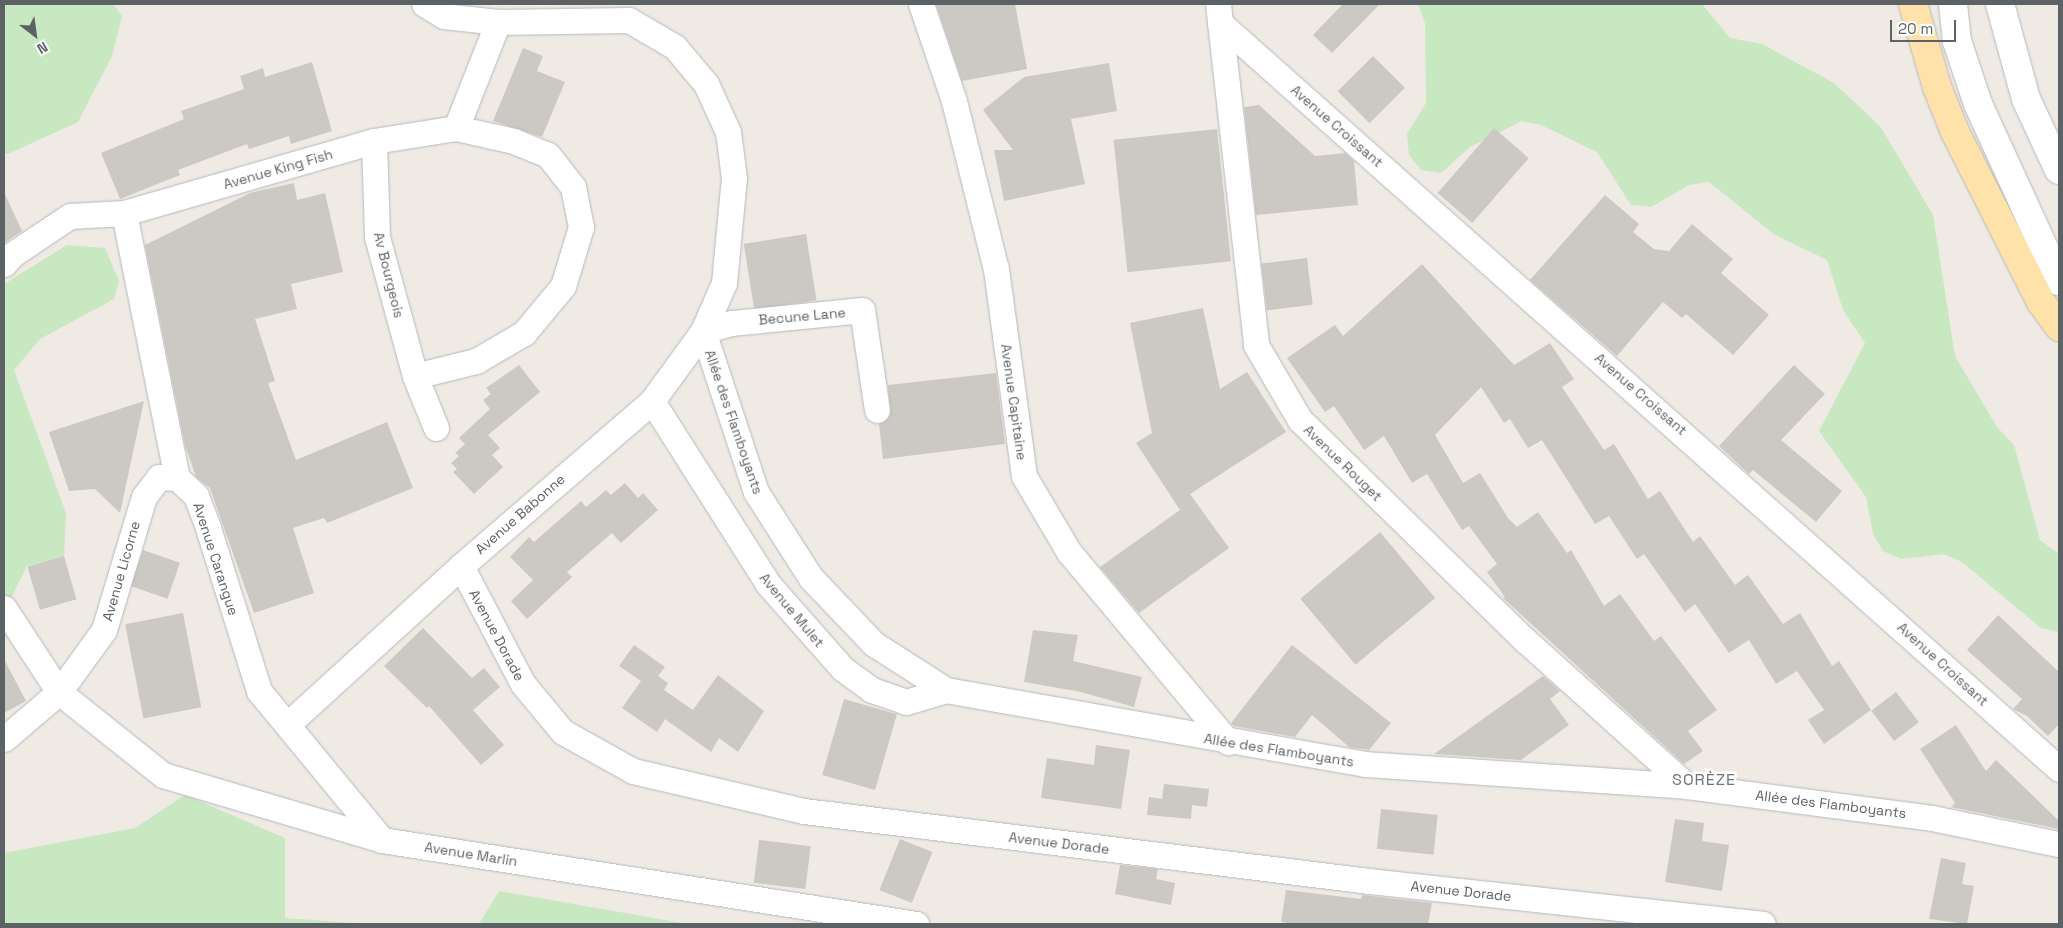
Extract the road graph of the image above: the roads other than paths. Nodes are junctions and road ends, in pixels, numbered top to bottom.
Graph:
1 (424, 4) edge
2 (921, 4) edge
3 (1913, 4) edge
4 (1953, 4) edge
5 (2000, 4) edge
6 (1219, 13) edge
7 (498, 22) junction
8 (456, 128) junction
9 (374, 141) junction
10 (2059, 170) edge
11 (124, 213) junction
12 (4, 264) edge
13 (2059, 281) edge
14 (2059, 327) edge
15 (703, 331) junction
16 (415, 376) junction
17 (652, 401) junction
18 (877, 410) dead end
19 (436, 428) dead end
20 (177, 478) junction
21 (461, 566) junction
22 (4, 608) edge
23 (946, 690) junction
24 (59, 692) junction
25 (288, 724) junction
26 (4, 739) edge
27 (1228, 742) junction
28 (2059, 768) edge
29 (1687, 786) junction
30 (382, 840) junction
31 (2059, 844) edge
32 (916, 924) edge
33 (1763, 924) edge

1 - 7 street
2 - 27 street, Avenue Capitaine
3 - 14 main road
4 - 13 street
5 - 10 street
6 - 28 street, Avenue Croissant
6 - 29 street, Avenue Rouget
7 - 8 street
7 - 15 street, Avenue Babonne
8 - 9 street, Avenue King Fish
8 - 16 street
9 - 11 street, Avenue King Fish
9 - 16 street, Av Bourgeois
11 - 12 street, Avenue King Fish
11 - 20 street
15 - 17 street, Avenue Babonne
15 - 18 street, Becune Lane
15 - 23 street, Allée des Flamboyants
16 - 19 street, Av Bourgeois
17 - 21 street, Avenue Babonne
17 - 23 street, Avenue Mulet
20 - 24 street, Avenue Licorne
20 - 25 street, Avenue Carangue
21 - 25 street, Avenue Babonne
21 - 33 street, Avenue Dorade
22 - 24 street
23 - 27 street, Allée des Flamboyants
24 - 26 street, Avenue Licorne
24 - 30 street, Avenue Marlin
25 - 30 street, Avenue Carangue
27 - 29 street, Allée des Flamboyants
29 - 31 street, Allée des Flamboyants
30 - 32 street, Avenue Marlin

